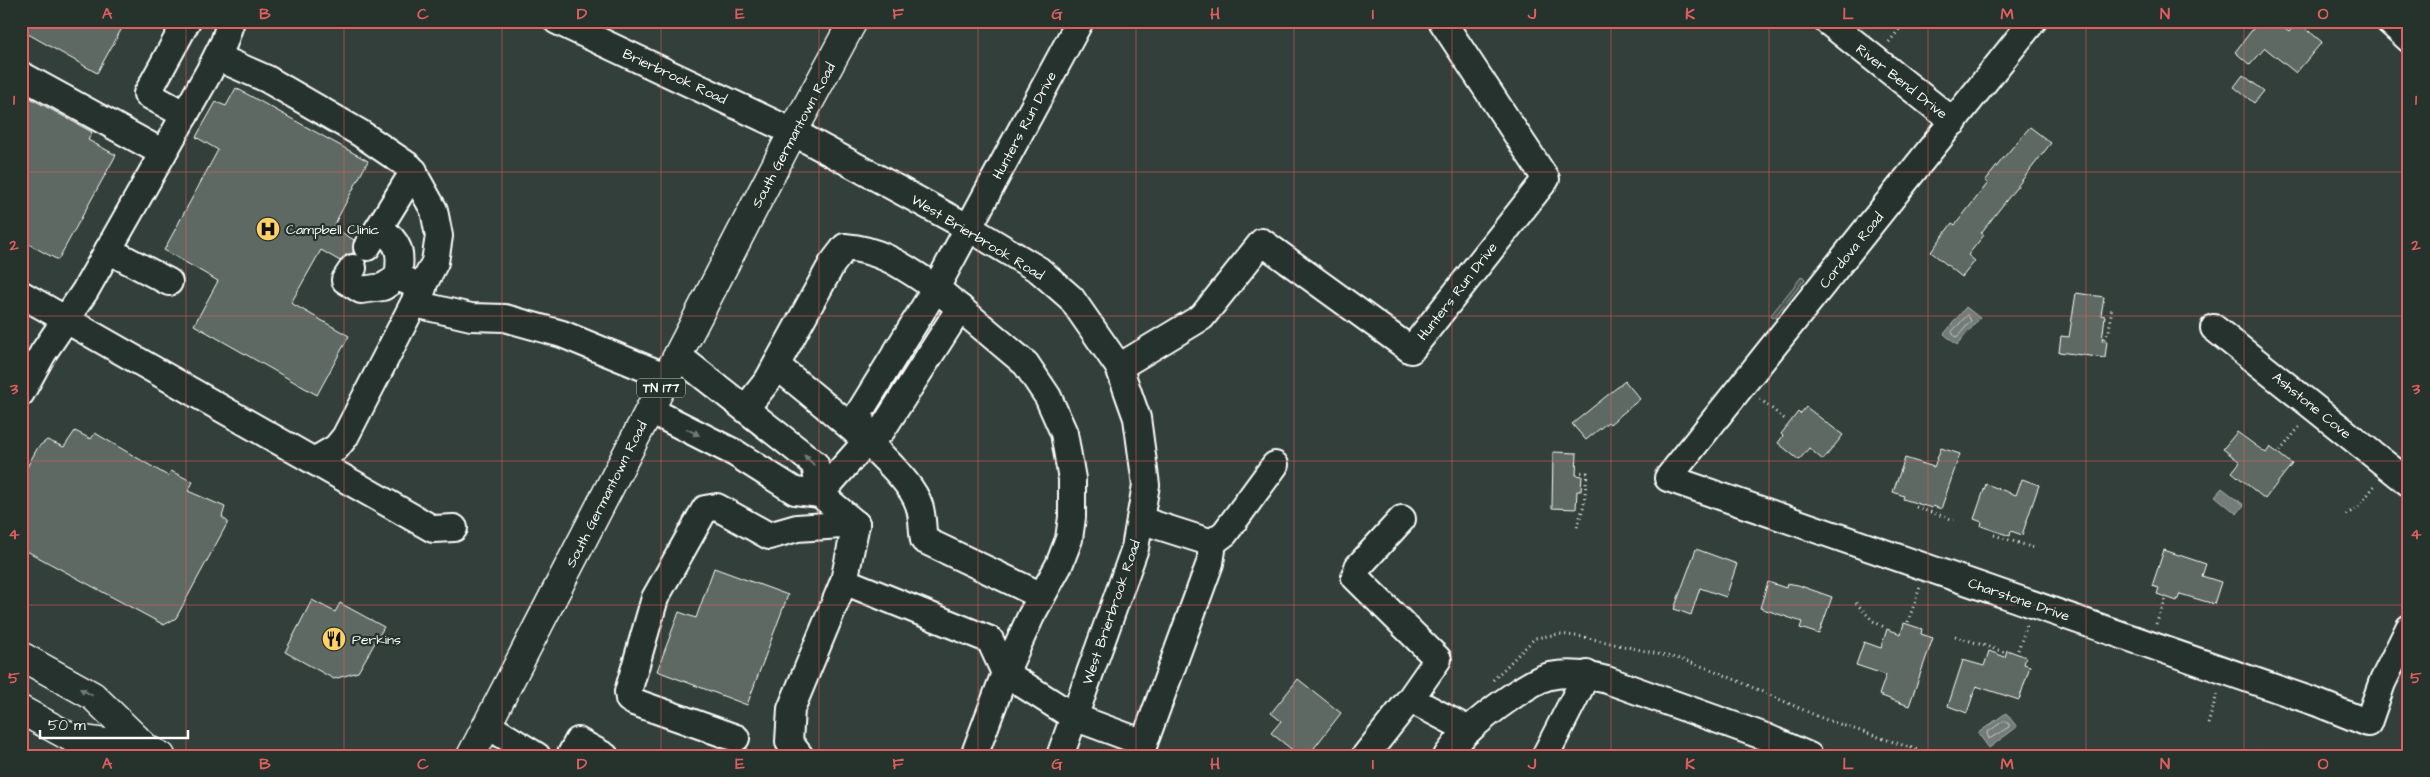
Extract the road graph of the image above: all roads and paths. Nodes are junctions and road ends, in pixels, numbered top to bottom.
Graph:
1 (187, 21) edge
2 (231, 21) edge
3 (557, 21) edge
4 (853, 21) edge
5 (1080, 21) edge
6 (1442, 21) edge
7 (1827, 21) edge
8 (2033, 21) edge
9 (2288, 21) edge
10 (2389, 21) edge
11 (2292, 24) dead end
12 (2409, 39) edge
13 (217, 57) junction
14 (21, 75) edge
15 (185, 115) junction
16 (1954, 122) junction
17 (793, 132) junction
18 (163, 153) junction
19 (414, 171) junction
20 (969, 228) junction
21 (108, 250) junction
22 (353, 268) dead end
23 (398, 277) junction
24 (169, 282) dead end
25 (936, 288) junction
26 (21, 294) edge
27 (419, 296) junction
28 (2112, 306) dead end
29 (960, 308) junction
30 (66, 319) junction
31 (2214, 328) dead end
32 (2104, 338) dead end
33 (672, 366) junction
34 (776, 366) junction
35 (1119, 367) junction
36 (1743, 385) junction
37 (21, 393) edge
38 (746, 408) junction
39 (2315, 408) junction
40 (650, 410) junction
41 (1787, 421) dead end
42 (866, 442) junction
43 (2280, 451) dead end
44 (314, 461) junction
45 (1275, 465) dead end
46 (1579, 472) dead end
47 (2399, 475) edge
48 (1668, 478) joint
49 (820, 494) junction
50 (1916, 507) dead end
51 (2346, 516) dead end
52 (1402, 519) dead end
53 (1140, 520) junction
54 (1954, 520) dead end
55 (856, 524) junction
56 (1577, 527) dead end
57 (454, 528) dead end
58 (1994, 535) dead end
59 (1209, 546) junction
60 (2034, 548) dead end
61 (844, 581) junction
62 (1922, 581) dead end
63 (1042, 596) junction
64 (1856, 603) dead end
65 (1908, 622) dead end
66 (1886, 628) dead end
67 (2409, 628) edge
68 (1955, 636) dead end
69 (2004, 652) dead end
70 (21, 656) edge
71 (2224, 670) junction
72 (1005, 673) junction
73 (1587, 674) junction
74 (1410, 699) junction
75 (21, 710) edge
76 (1074, 717) junction
77 (2208, 724) dead end
78 (487, 726) junction
79 (1469, 730) junction
80 (736, 738) dead end
81 (1142, 749) edge
82 (1784, 751) edge
83 (2260, 751) dead end
84 (156, 754) edge
85 (471, 756) edge
86 (538, 756) edge
87 (570, 756) edge
88 (605, 756) edge
89 (800, 756) edge
90 (974, 756) edge
91 (1060, 756) edge
92 (1365, 756) edge
93 (1447, 756) edge
94 (1545, 756) edge
95 (1810, 756) edge
96 (2274, 756) edge

1 - 15 street
2 - 13 street
3 - 17 street, Brierbrook Road
4 - 17 main road, South Germantown Road / TN 177
5 - 20 street, Hunters Run Drive
6 - 35 street, Hunters Run Drive
7 - 16 street, River Bend Drive
8 - 16 street, Cordova Road
9 - 11 path
10 - 12 street
13 - 15 street
13 - 19 street
14 - 18 street
15 - 18 street
16 - 36 street, Cordova Road
17 - 20 street, West Brierbrook Road
17 - 33 main road, South Germantown Road / TN 177
18 - 21 street
19 - 23 street
19 - 27 street
20 - 25 street, Hunters Run Drive
20 - 35 street, West Brierbrook Road
21 - 24 street
21 - 30 street
22 - 23 street
23 - 27 street
25 - 29 street
25 - 34 street
25 - 42 street, Hunters Run Drive
26 - 30 street
27 - 33 street
27 - 44 street
28 - 32 path
29 - 42 street
29 - 63 street
30 - 37 street
30 - 44 street
31 - 39 street, Ashstone Cove
33 - 38 street
33 - 40 main road, South Germantown Road / TN 177
34 - 38 street
34 - 42 street
35 - 53 street, West Brierbrook Road
36 - 41 path
36 - 48 street, Cordova Road
49 -> 38 street
39 - 43 path
39 - 47 street, Ashstone Cove
40 -> 49 street
40 - 78 main road, South Germantown Road / TN 177
42 - 49 street
42 - 63 street
44 - 57 street
45 - 59 street
46 - 56 path
47 - 51 path
48 - 71 street, Charstone Drive
49 - 55 street
50 - 54 path
52 - 74 street
53 - 59 street
53 - 76 street, West Brierbrook Road
55 - 61 street
55 - 80 street
58 - 60 path
59 - 81 street
61 - 72 street
61 - 89 street
62 - 65 path
63 - 72 street
64 - 66 path
67 - 71 street, Charstone Drive
68 - 69 path
84 -> 70 main road
71 - 77 path
72 - 76 street
72 - 90 street
73 - 79 street
73 - 82 street
73 - 94 street
74 - 79 street
74 - 92 street
75 - 84 main road
76 - 81 street
76 - 91 street, West Brierbrook Road
78 - 85 main road, South Germantown Road / TN 177
78 - 86 street
79 - 93 street
82 - 95 street
83 - 96 path
87 - 88 street

